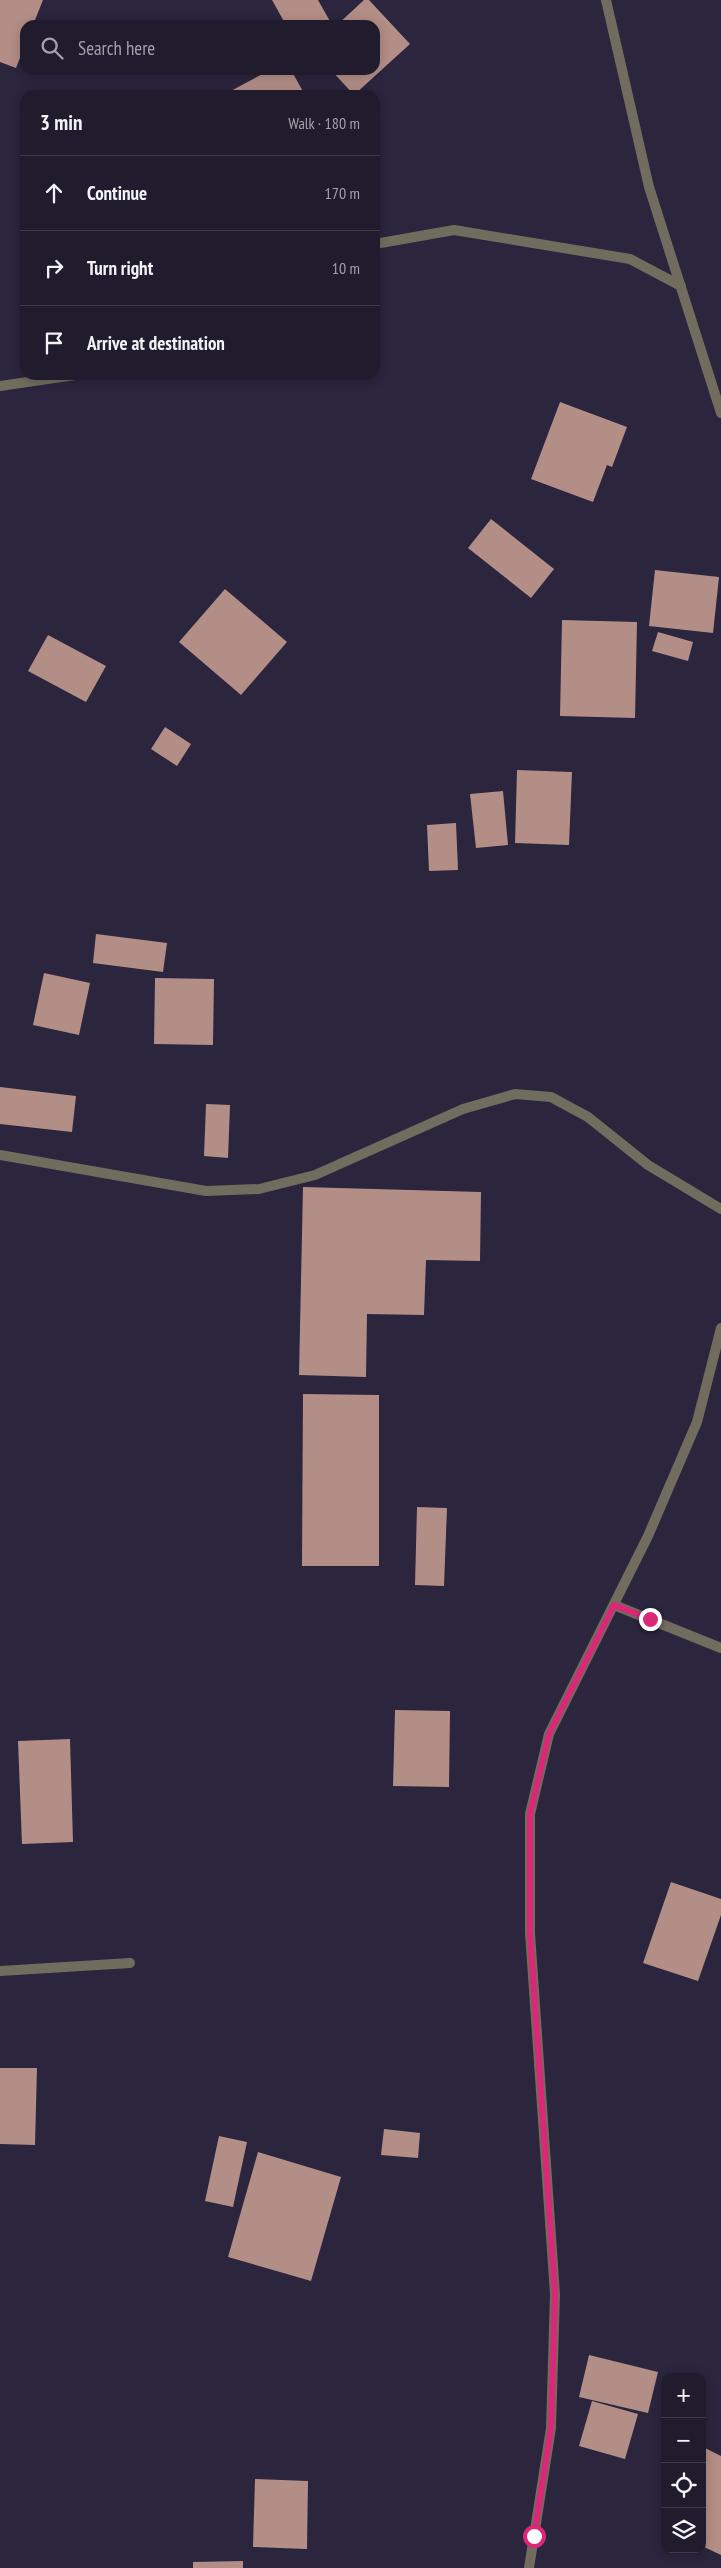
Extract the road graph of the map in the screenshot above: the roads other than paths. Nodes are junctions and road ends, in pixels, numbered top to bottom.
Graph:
1 (606, 0) edge
2 (380, 243) edge
3 (681, 286) junction
4 (41, 380) edge
5 (0, 386) edge
6 (721, 413) edge
7 (0, 1156) edge
8 (721, 1209) edge
9 (721, 1328) edge
10 (614, 1605) junction
11 (721, 1648) edge
12 (130, 1963) dead end
13 (0, 1971) edge
14 (529, 2568) edge

1 - 3 street
2 - 3 street
3 - 6 street
4 - 5 street
7 - 8 street
9 - 10 street
10 - 11 street
10 - 14 street
12 - 13 street

